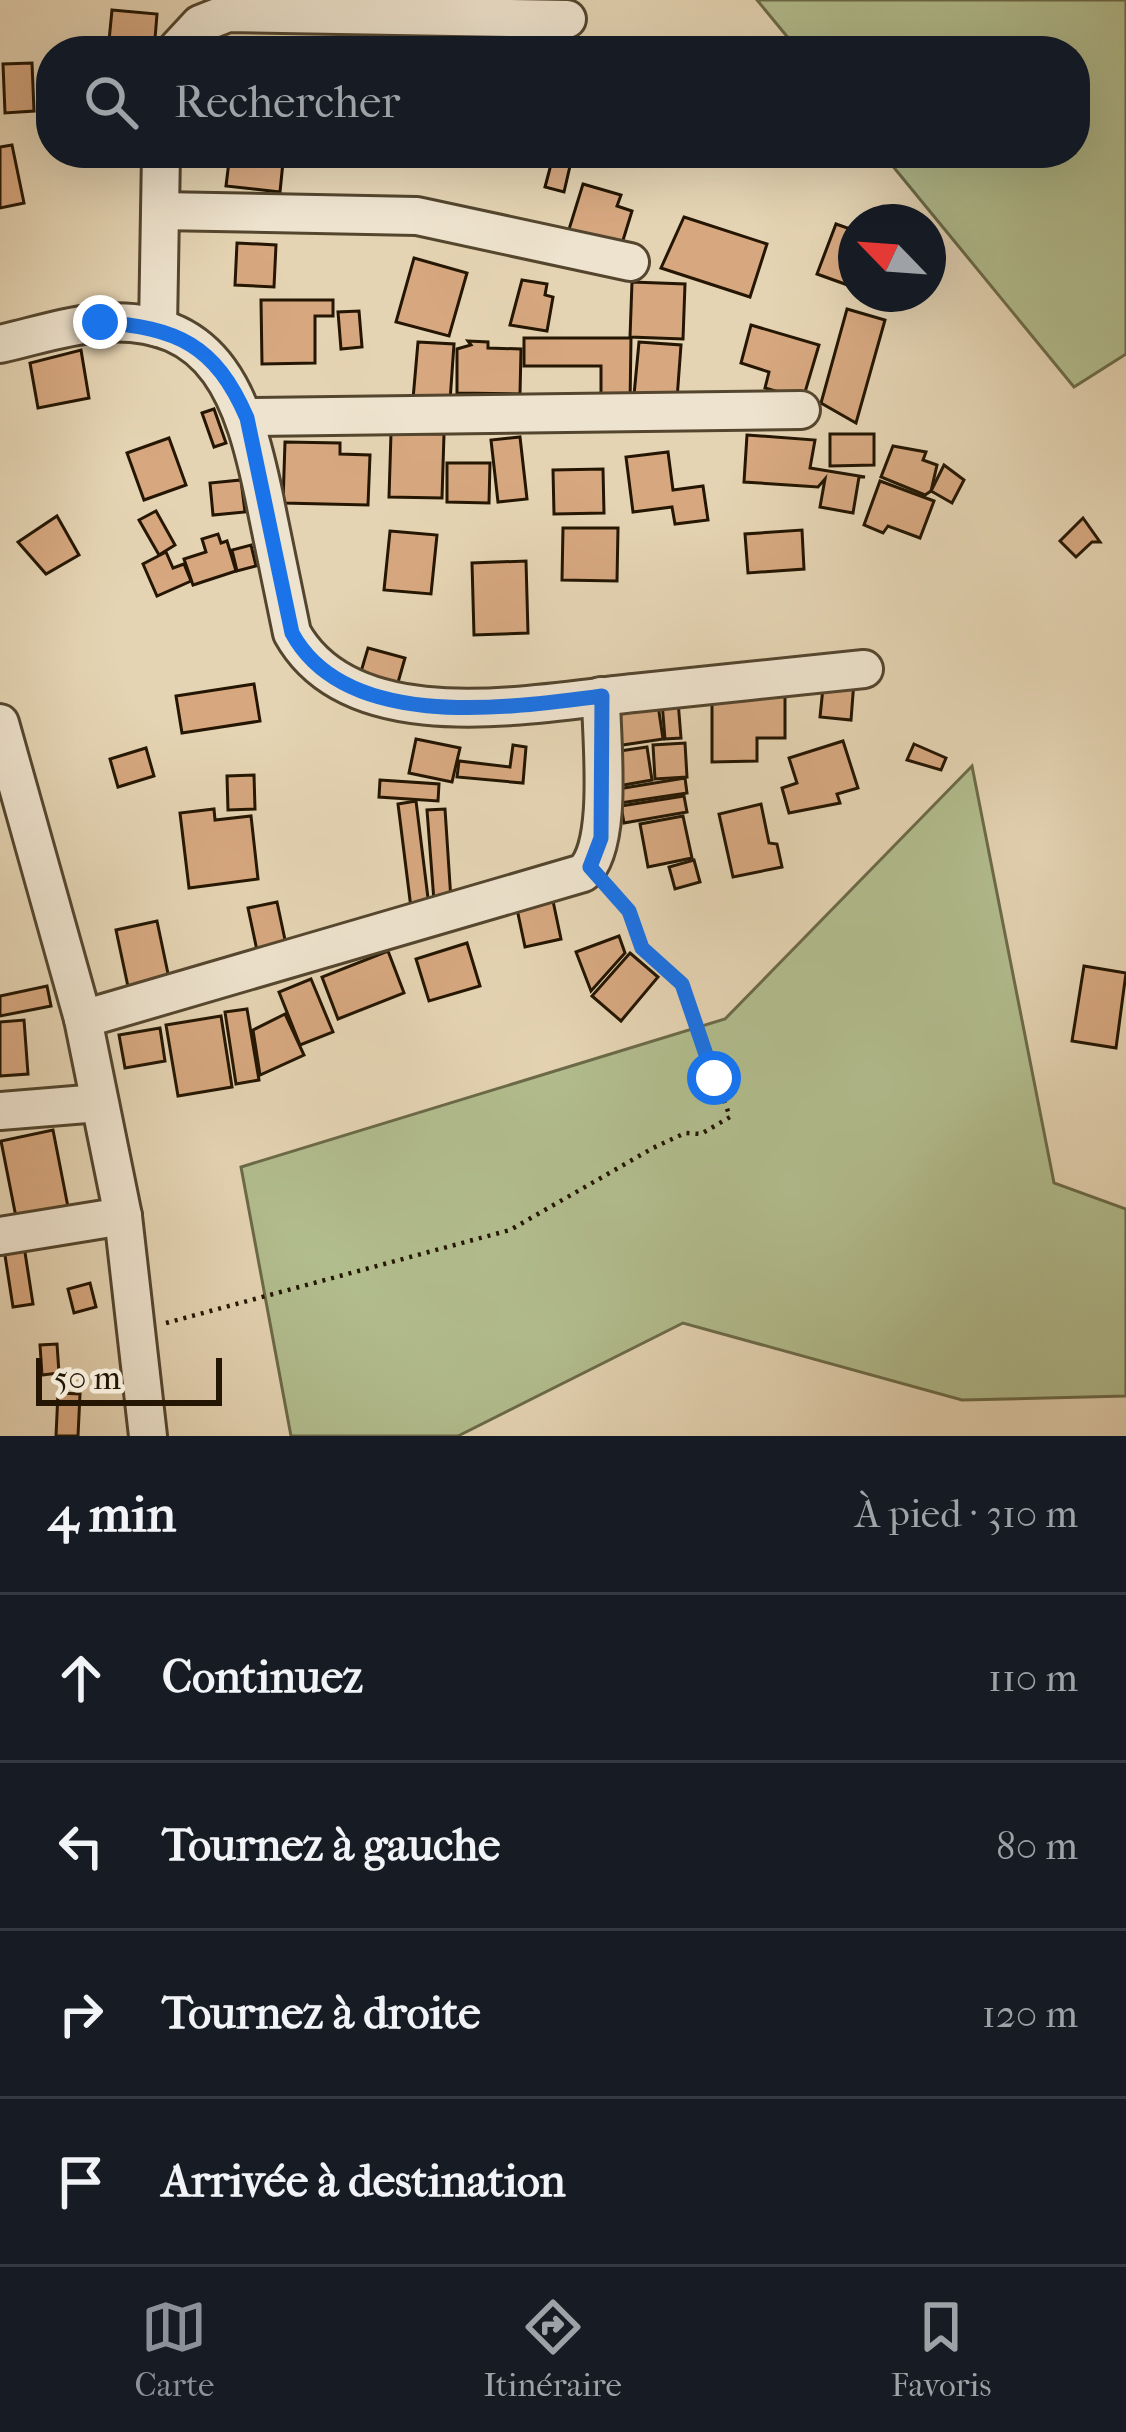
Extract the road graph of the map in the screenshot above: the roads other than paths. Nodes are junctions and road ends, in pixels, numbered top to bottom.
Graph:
1 (426, 8) edge
2 (567, 19) dead end
3 (189, 36) edge
4 (161, 168) edge
5 (160, 211) junction
6 (630, 262) dead end
7 (158, 328) junction
8 (0, 344) edge
9 (801, 410) dead end
10 (247, 418) junction
11 (864, 670) dead end
12 (602, 696) junction
13 (0, 723) edge
14 (15, 830) edge
15 (83, 1019) junction
16 (99, 1103) junction
17 (0, 1111) edge
18 (123, 1216) junction
19 (0, 1237) edge
20 (148, 1436) edge

1 - 2 street
1 - 3 street
4 - 5 street
5 - 6 street
5 - 7 street
7 - 8 street
7 - 10 street
9 - 10 street
10 - 12 street
11 - 12 street
12 - 15 street
13 - 14 street
14 - 15 street
15 - 16 street
16 - 17 street
16 - 18 street
18 - 19 street
18 - 20 street

